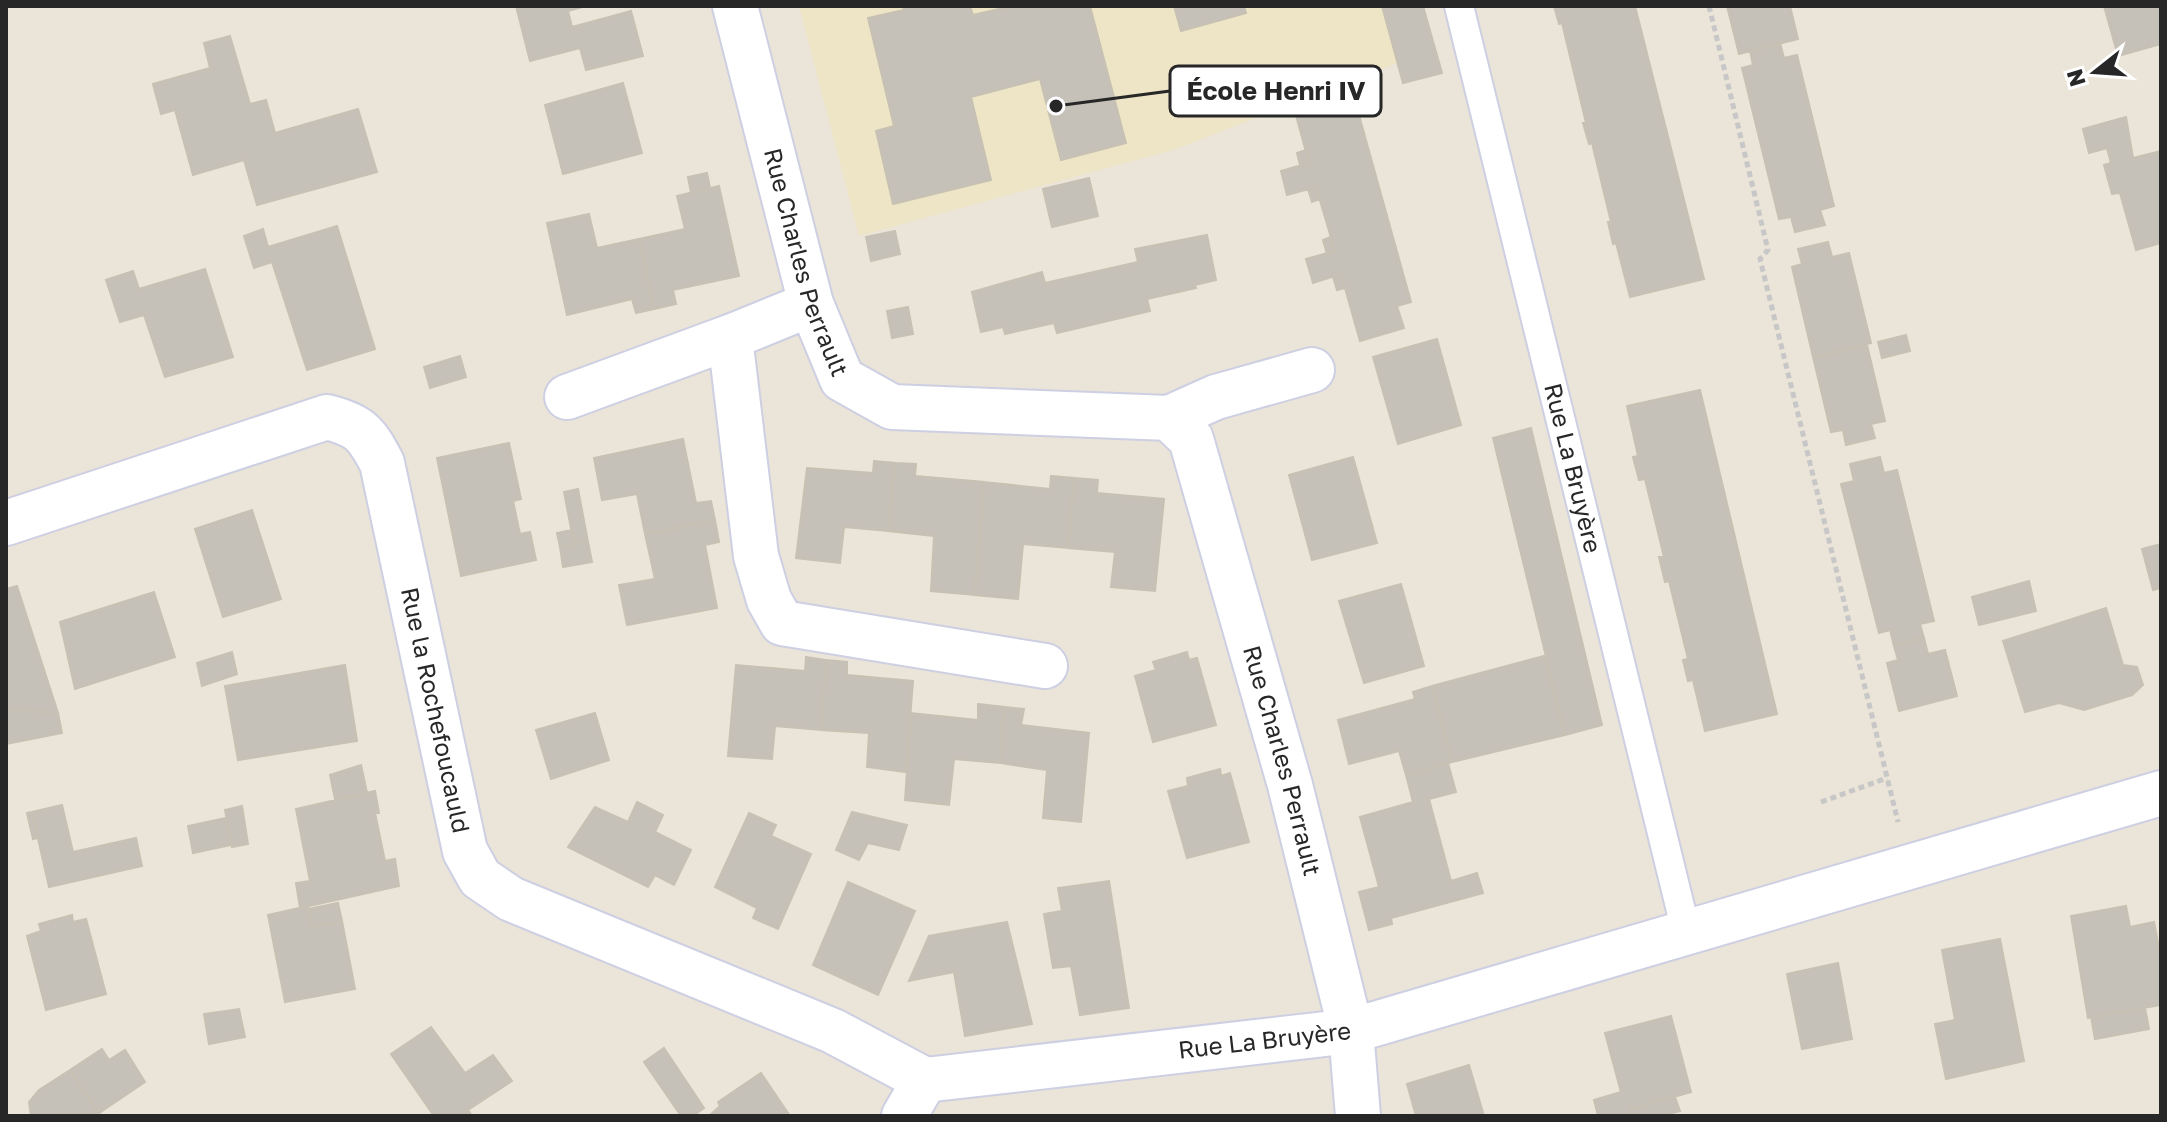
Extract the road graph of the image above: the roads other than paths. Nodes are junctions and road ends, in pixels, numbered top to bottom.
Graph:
1 (735, 6) edge
2 (1459, 6) edge
3 (811, 304) junction
4 (730, 337) junction
5 (1312, 370) dead end
6 (567, 397) dead end
7 (1169, 418) junction
8 (6, 523) edge
9 (1045, 666) dead end
10 (2161, 793) edge
11 (1686, 931) junction
12 (1351, 1031) junction
13 (914, 1098) edge
14 (1358, 1116) edge

1 - 3 street, Rue Charles Perrault
2 - 11 lane, Rue La Bruyère
3 - 4 street
3 - 7 street, Rue Charles Perrault
4 - 6 street
4 - 9 street
5 - 7 street, Rue Charles Perrault
7 - 12 street, Rue Charles Perrault
8 - 13 street, Rue la Rochefoucauld
10 - 11 street, Rue La Bruyère
11 - 12 street, Rue La Bruyère
12 - 13 street, Rue La Bruyère
12 - 14 street, Rue Charles Perrault

